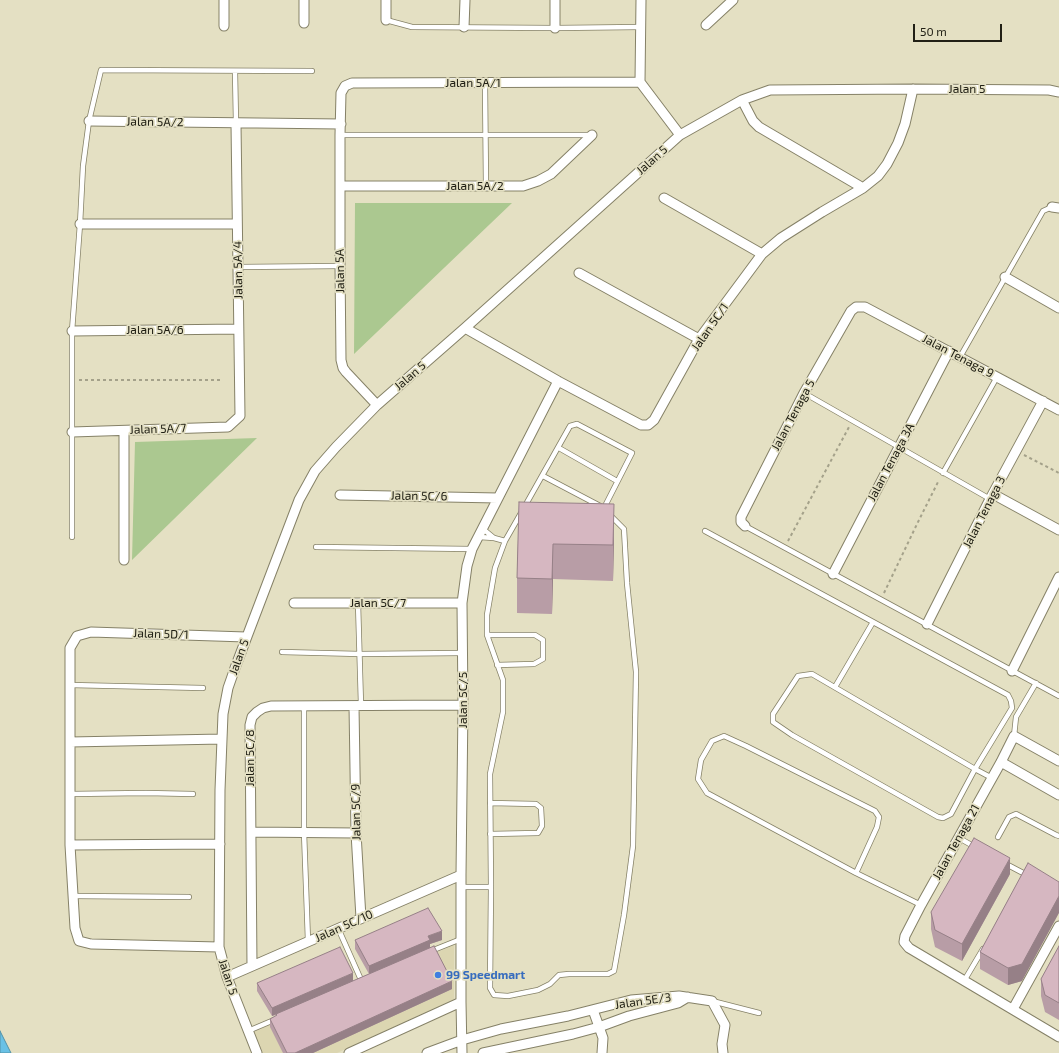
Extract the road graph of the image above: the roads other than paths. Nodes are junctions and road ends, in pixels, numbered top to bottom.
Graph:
1 (224, 0) edge
2 (304, 0) edge
3 (386, 0) edge
4 (465, 0) edge
5 (555, 0) edge
6 (641, 0) edge
7 (733, 0) edge
8 (386, 20) joint
9 (304, 23) dead end
10 (706, 25) dead end
11 (224, 26) dead end
12 (464, 27) junction
13 (640, 27) junction
14 (555, 28) junction
15 (235, 71) junction
16 (312, 71) dead end
17 (640, 82) junction
18 (485, 83) junction
19 (1059, 86) edge
20 (913, 88) junction
21 (1048, 90) junction
22 (1059, 92) edge
23 (742, 100) junction
24 (89, 121) junction
25 (236, 124) junction
26 (341, 124) junction
27 (486, 134) junction
28 (340, 135) junction
29 (592, 135) joint
30 (680, 135) junction
31 (340, 186) junction
32 (486, 186) junction
33 (863, 188) junction
34 (664, 198) dead end
35 (1055, 207) edge
36 (80, 224) junction
37 (237, 224) junction
38 (762, 254) junction
39 (340, 266) junction
40 (238, 267) junction
41 (580, 273) dead end
42 (1005, 278) junction
43 (856, 307) joint
44 (1059, 308) edge
45 (465, 328) junction
46 (238, 329) junction
47 (72, 331) junction
48 (699, 339) junction
49 (949, 351) junction
50 (960, 357) junction
51 (997, 377) junction
52 (558, 381) junction
53 (804, 394) junction
54 (1043, 401) junction
55 (377, 405) junction
56 (1059, 410) edge
57 (240, 416) joint
58 (124, 431) junction
59 (72, 432) junction
60 (558, 448) junction
61 (898, 448) junction
62 (943, 473) junction
63 (543, 476) junction
64 (617, 481) junction
65 (340, 495) dead end
66 (991, 497) junction
67 (498, 498) junction
68 (604, 508) junction
69 (745, 526) joint
70 (1059, 530) edge
71 (705, 531) dead end
72 (481, 533) junction
73 (72, 537) dead end
74 (494, 538) junction
75 (505, 540) junction
76 (316, 547) dead end
77 (472, 549) junction
78 (124, 560) dead end
79 (833, 574) junction
80 (1059, 577) edge
81 (294, 603) dead end
82 (358, 603) junction
83 (462, 603) junction
84 (873, 622) junction
85 (927, 624) junction
86 (487, 635) junction
87 (246, 638) junction
88 (282, 652) dead end
89 (462, 653) junction
90 (360, 654) junction
91 (497, 665) junction
92 (1012, 671) junction
93 (1036, 684) junction
94 (70, 685) junction
95 (835, 687) junction
96 (203, 688) dead end
97 (1059, 696) edge
98 (463, 705) junction
99 (304, 706) junction
100 (358, 706) junction
101 (1014, 736) junction
102 (222, 739) junction
103 (70, 742) junction
104 (1059, 761) edge
105 (1001, 762) junction
106 (975, 769) junction
107 (992, 778) junction
108 (70, 794) junction
109 (193, 794) dead end
110 (1059, 795) edge
111 (490, 803) junction
112 (251, 832) junction
113 (304, 832) junction
114 (356, 833) junction
115 (490, 834) junction
116 (1059, 836) edge
117 (998, 837) dead end
118 (959, 838) junction
119 (220, 844) junction
120 (70, 846) junction
121 (979, 849) edge
122 (999, 860) edge
123 (856, 873) junction
124 (1025, 874) junction
125 (461, 875) junction
126 (1032, 878) edge
127 (1022, 881) edge
128 (461, 887) junction
129 (491, 887) junction
130 (73, 896) junction
131 (189, 897) dead end
132 (921, 905) junction
133 (361, 918) junction
134 (1059, 926) edge
135 (338, 928) junction
136 (461, 938) junction
137 (308, 941) junction
138 (986, 944) edge
139 (219, 947) junction
140 (425, 954) edge
141 (252, 966) junction
142 (227, 977) junction
143 (369, 978) edge
144 (964, 981) junction
145 (362, 982) junction
146 (355, 985) edge
147 (688, 998) junction
148 (712, 1001) junction
149 (461, 1002) junction
150 (1013, 1009) junction
151 (592, 1010) junction
152 (759, 1013) dead end
153 (281, 1017) edge
154 (599, 1027) junction
155 (248, 1031) junction
156 (1059, 1037) edge
157 (462, 1040) junction
158 (257, 1053) edge
159 (350, 1053) edge
160 (427, 1053) edge
161 (462, 1053) edge
162 (483, 1053) edge
163 (602, 1053) edge
164 (722, 1053) edge

1 - 11 street
2 - 9 street
3 - 8 street
4 - 12 street
5 - 14 street
6 - 13 street
7 - 10 street
8 - 12 lane
12 - 14 lane
13 - 14 lane
13 - 17 street
15 - 16 lane
15 - 24 lane
15 - 25 lane
17 - 18 street, Jalan 5A/1
17 - 30 street
18 - 26 street, Jalan 5A/1
18 - 27 lane
19 - 21 street, Jalan 5
20 - 21 street, Jalan 5
20 - 23 street, Jalan 5
20 - 33 street, Jalan 5C/1
21 - 22 street, Jalan 5
23 - 30 street, Jalan 5
23 - 33 street
24 - 25 street, Jalan 5A/2
24 - 36 lane
25 - 26 street, Jalan 5A/2
25 - 37 street, Jalan 5A/4
26 - 28 street, Jalan 5A
27 - 28 lane
27 - 29 lane
27 - 32 lane
28 - 31 street, Jalan 5A
29 - 32 street, Jalan 5A/2
30 - 45 street, Jalan 5
31 - 32 street, Jalan 5A/2
31 - 39 street, Jalan 5A
33 - 38 street, Jalan 5C/1
34 - 38 street
35 - 42 lane
36 - 37 street
36 - 47 lane
37 - 40 street, Jalan 5A/4
38 - 48 street, Jalan 5C/1
39 - 40 lane
39 - 55 street, Jalan 5A
40 - 46 street, Jalan 5A/4
41 - 48 street
42 - 44 street
42 - 50 lane
43 - 49 street, Jalan Tenaga 9
43 - 53 street, Jalan Tenaga 5
45 - 52 street, Jalan 5C/1
45 - 55 street, Jalan 5
46 - 47 street, Jalan 5A/6
46 - 57 street, Jalan 5A/4
47 - 59 lane
48 - 52 street, Jalan 5C/1
49 - 50 street, Jalan Tenaga 9
49 - 61 street, Jalan Tenaga 3A
50 - 51 street, Jalan Tenaga 9
51 - 54 street, Jalan Tenaga 9
51 - 62 lane
52 - 67 street, Jalan 5C/5
53 - 61 lane
53 - 69 street, Jalan Tenaga 5
54 - 56 street, Jalan Tenaga 9
54 - 66 street, Jalan Tenaga 3
55 - 87 street, Jalan 5
57 - 58 street, Jalan 5A/7
58 - 59 street, Jalan 5A/7
58 - 78 street
59 - 73 lane
60 - 63 lane
60 - 64 lane
60 - 64 lane
61 - 62 lane
61 - 79 street, Jalan Tenaga 3A
62 - 66 lane
63 - 68 lane
63 - 75 lane
64 - 68 lane
65 - 67 street, Jalan 5C/6
66 - 70 street
66 - 85 street, Jalan Tenaga 3
67 - 72 street, Jalan 5C/5
68 - 129 lane
69 - 79 lane
71 - 84 lane
72 - 74 lane
72 - 74 lane
72 - 77 street, Jalan 5C/5
74 - 75 lane
75 - 86 lane
76 - 77 lane
77 - 83 street, Jalan 5C/5
79 - 85 lane
80 - 92 street
81 - 82 street, Jalan 5C/7
82 - 83 street, Jalan 5C/7
82 - 90 lane
83 - 89 street, Jalan 5C/5
84 - 95 lane
84 - 106 lane
85 - 92 lane
86 - 91 lane
86 - 91 lane
87 - 94 street, Jalan 5D/1
87 - 102 street, Jalan 5
88 - 90 lane
89 - 90 lane
89 - 98 street, Jalan 5C/5
90 - 100 lane
91 - 111 lane
92 - 93 lane
93 - 97 lane
93 - 101 lane
94 - 96 lane
94 - 103 street
95 - 106 lane
95 - 106 lane
98 - 100 street, Jalan 5C/8
98 - 125 street, Jalan 5C/5
99 - 100 street, Jalan 5C/8
99 - 112 street, Jalan 5C/8
99 - 113 lane
100 - 114 street, Jalan 5C/9
101 - 104 street
101 - 105 street, Jalan Tenaga 21
102 - 103 street
102 - 119 street, Jalan 5
103 - 108 street
105 - 107 street, Jalan Tenaga 21
105 - 110 street
106 - 107 lane
107 - 118 street, Jalan Tenaga 21
108 - 109 lane
108 - 120 street
111 - 115 lane
111 - 115 lane
112 - 113 street
112 - 141 street, Jalan 5C/8
113 - 114 street
113 - 137 lane
114 - 133 street, Jalan 5C/9
115 - 129 lane
116 - 117 lane
118 - 121 lane
118 - 132 street, Jalan Tenaga 21
119 - 120 street
119 - 139 street, Jalan 5
120 - 130 street
122 - 124 lane
123 - 123 lane
123 - 132 lane
124 - 126 lane
124 - 127 lane
125 - 128 street, Jalan 5C/5
125 - 133 street, Jalan 5C/10
128 - 129 lane
128 - 136 street, Jalan 5C/5
130 - 131 lane
130 - 139 street
132 - 144 street, Jalan Tenaga 21
133 - 135 street, Jalan 5C/10
134 - 150 street
135 - 137 street, Jalan 5C/10
135 - 145 lane
136 - 140 lane
136 - 149 street, Jalan 5C/5
137 - 141 street, Jalan 5C/10
138 - 144 lane
139 - 142 street, Jalan 5
141 - 142 street, Jalan 5C/10
142 - 155 street, Jalan 5
143 - 145 lane
144 - 150 street
145 - 146 lane
147 - 148 street
147 - 151 street, Jalan 5E/3
147 - 154 street, Jalan 5E/3
148 - 152 lane
148 - 164 street
149 - 157 street, Jalan 5C/5
149 - 159 street
150 - 156 street
151 - 154 street
151 - 157 street, Jalan 5E/3
153 - 155 lane
154 - 162 street, Jalan 5E/3
154 - 163 street
155 - 158 street, Jalan 5
157 - 160 street, Jalan 5E/3
157 - 161 street

